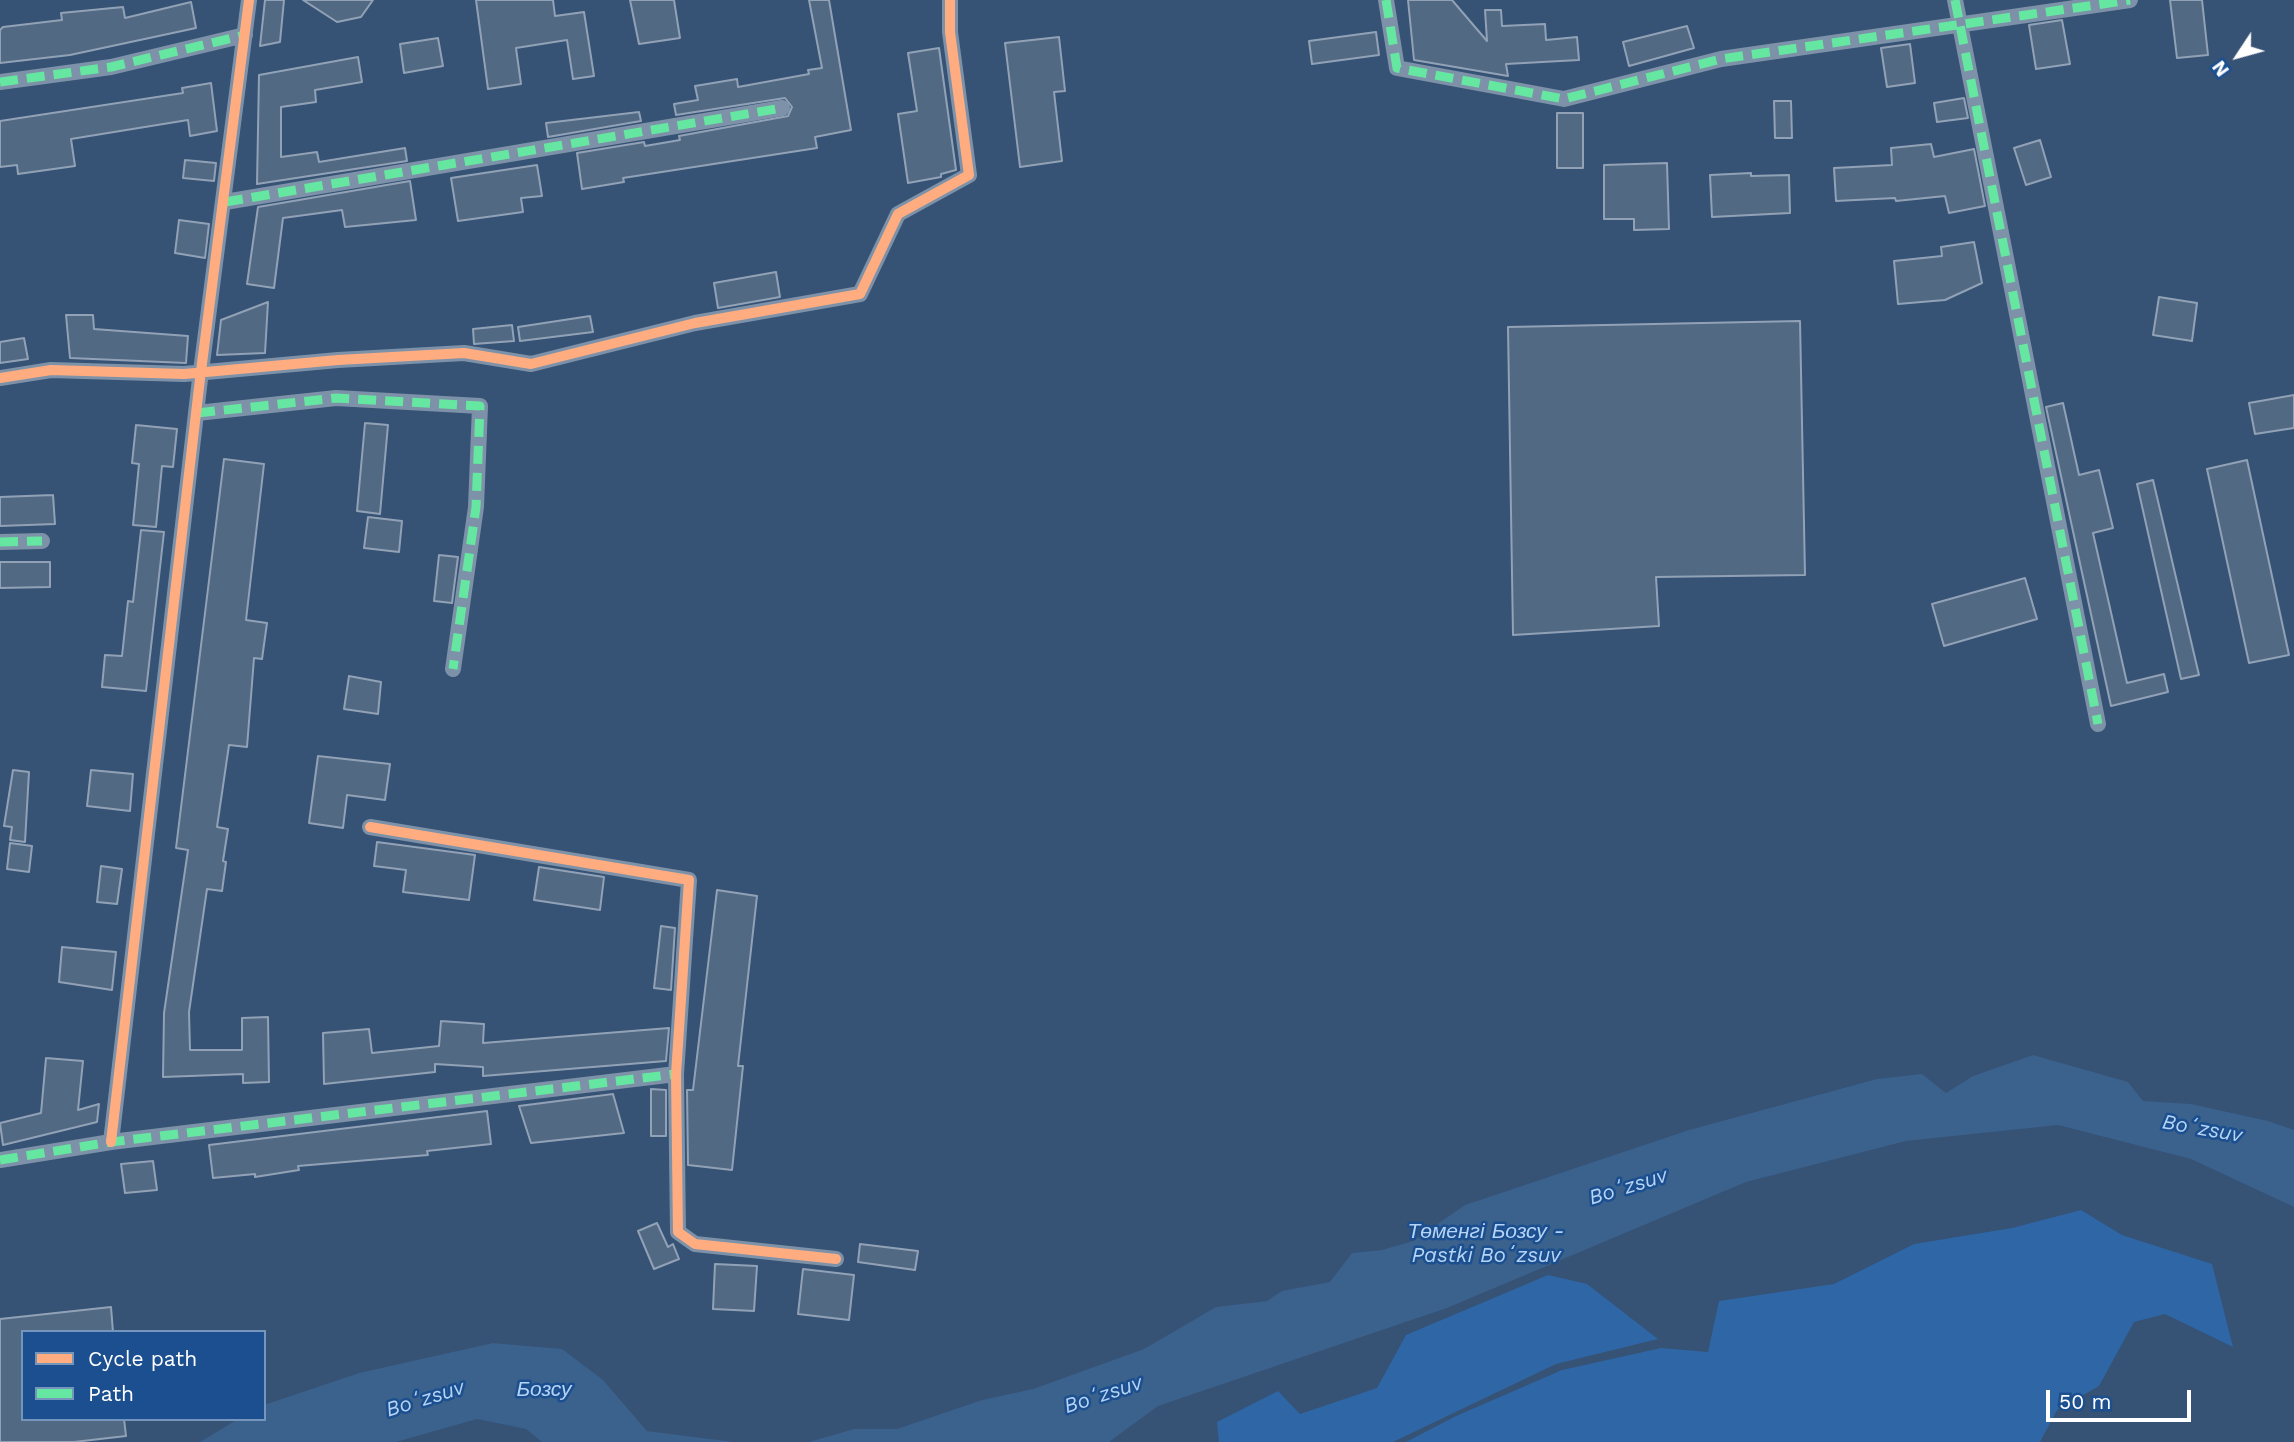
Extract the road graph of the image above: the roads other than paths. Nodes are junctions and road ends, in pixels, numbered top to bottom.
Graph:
1 (249, 0) edge
2 (950, 0) edge
3 (1385, 0) edge
4 (1955, 0) edge
5 (2130, 0) edge
6 (1959, 22) junction
7 (245, 35) junction
8 (0, 82) edge
9 (782, 108) dead end
10 (225, 202) junction
11 (0, 378) edge
12 (199, 390) junction
13 (43, 541) dead end
14 (0, 542) edge
15 (453, 669) dead end
16 (2098, 724) dead end
17 (370, 827) dead end
18 (676, 1074) junction
19 (111, 1142) junction
20 (0, 1160) edge
21 (836, 1259) dead end

1 - 7 street
2 - 12 street
3 - 6 street
4 - 6 street
5 - 6 street
6 - 16 street
7 - 8 street
7 - 10 street
9 - 10 street
10 - 12 street
11 - 12 street
12 - 15 street
12 - 19 street
13 - 14 street
17 - 18 street
18 - 19 street
18 - 21 street
19 - 20 street

